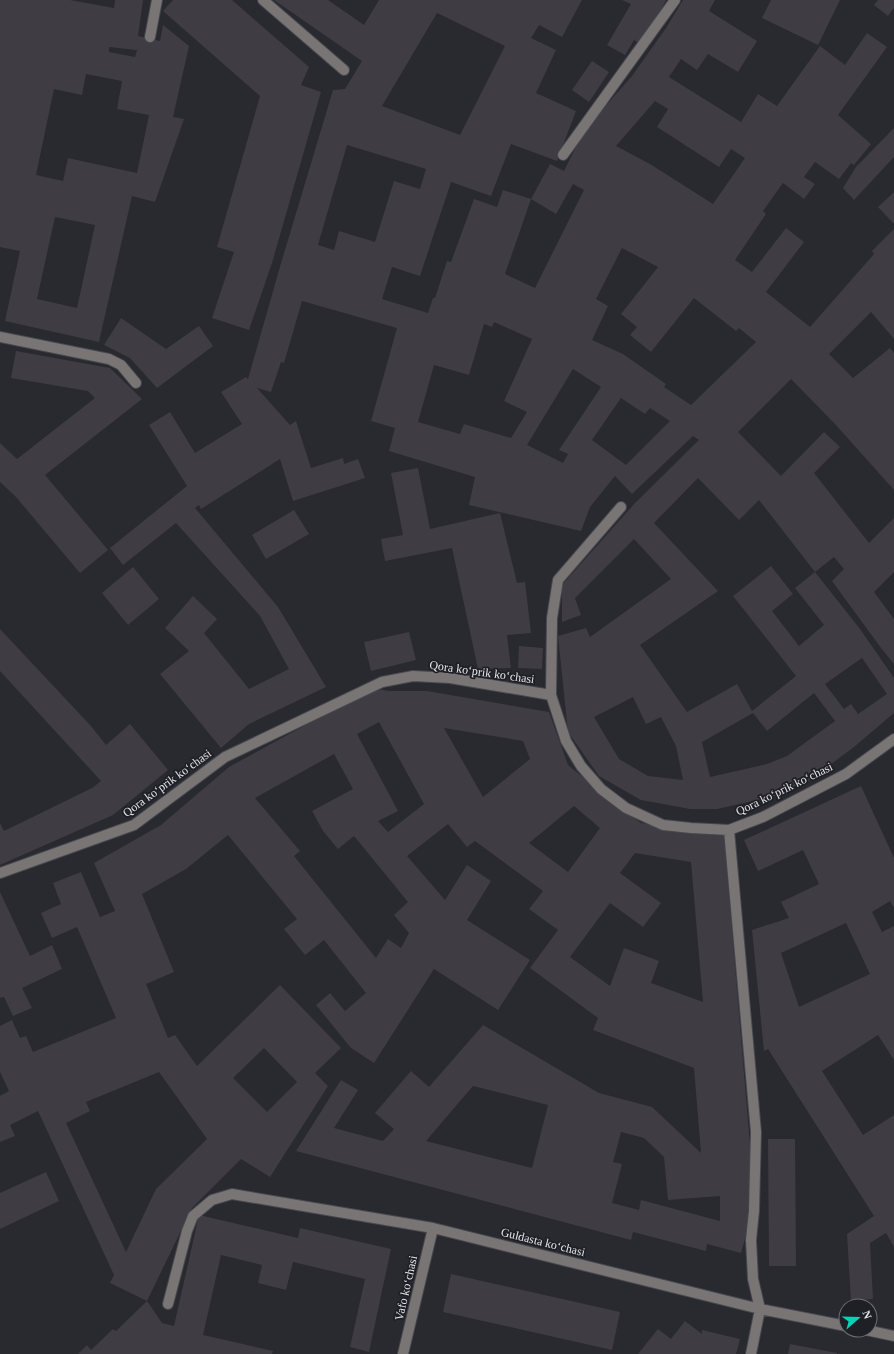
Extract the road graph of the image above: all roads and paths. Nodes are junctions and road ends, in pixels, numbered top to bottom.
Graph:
1 (157, 0) edge
2 (263, 0) edge
3 (675, 0) edge
4 (150, 37) dead end
5 (344, 70) dead end
6 (563, 155) dead end
7 (0, 337) edge
8 (136, 382) dead end
9 (621, 507) dead end
10 (551, 695) junction
11 (894, 739) edge
12 (729, 830) junction
13 (0, 874) edge
14 (433, 1228) junction
15 (168, 1304) dead end
16 (760, 1309) junction
17 (838, 1324) edge
18 (878, 1333) edge
19 (894, 1336) edge
20 (404, 1354) edge
21 (751, 1354) edge

1 - 4 street
2 - 5 street
3 - 6 street
7 - 8 street
9 - 10 street
10 - 12 street, Qora koʻprik koʻchasi
10 - 13 street, Qora koʻprik koʻchasi
11 - 12 street, Qora koʻprik koʻchasi
12 - 16 street
14 - 15 street, Guldasta koʻchasi
14 - 16 street, Guldasta koʻchasi
14 - 20 street, Vafo koʻchasi
16 - 17 street, Guldasta koʻchasi
16 - 21 street
18 - 19 street

